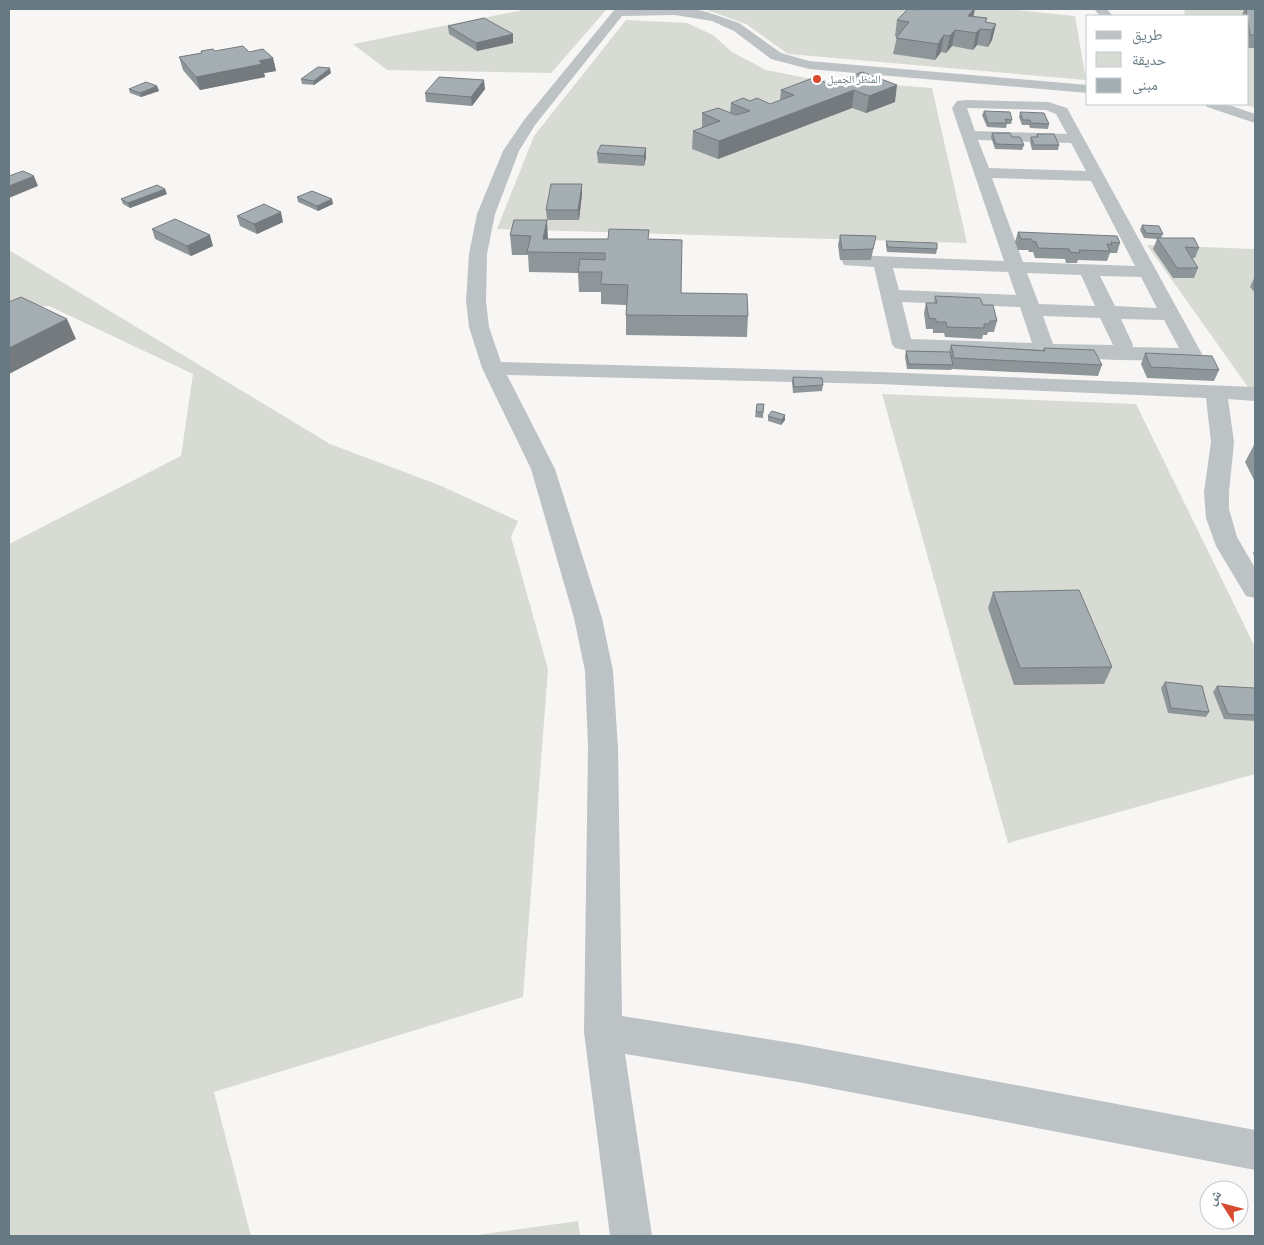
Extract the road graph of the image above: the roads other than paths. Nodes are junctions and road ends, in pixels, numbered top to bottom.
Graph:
1 (620, 10) edge
2 (1000, 80) junction
3 (1086, 88) edge
4 (1008, 105) junction
5 (1215, 105) edge
6 (1255, 119) edge
7 (968, 135) junction
8 (1022, 137) junction
9 (1076, 139) junction
10 (982, 173) junction
11 (1096, 176) junction
12 (851, 262) edge
13 (882, 262) junction
14 (1015, 267) junction
15 (1080, 270) junction
16 (1148, 272) junction
17 (890, 296) junction
18 (1029, 305) junction
19 (1099, 312) junction
20 (1171, 314) junction
21 (1045, 350) junction
22 (1118, 354) junction
23 (493, 368) junction
24 (1135, 389) junction
25 (1216, 392) junction
26 (1255, 394) edge
27 (1255, 588) edge
28 (603, 1032) junction
29 (1255, 1150) edge
30 (631, 1236) edge

1 - 2 street
1 - 23 street
2 - 3 street
2 - 4 street
4 - 7 street
4 - 8 street
4 - 9 street
5 - 6 street
7 - 8 street
7 - 10 street
8 - 9 street
9 - 11 street
10 - 11 street
10 - 14 street
11 - 16 street
12 - 13 street
13 - 14 street
13 - 17 street
14 - 15 street
14 - 18 street
15 - 16 street
15 - 19 street
16 - 20 street
17 - 18 street
17 - 21 street
18 - 19 street
18 - 21 street
19 - 20 street
19 - 22 street
20 - 22 street
21 - 22 street
22 - 24 street
23 - 24 street
23 - 28 street
24 - 25 street
25 - 26 street
25 - 27 street
28 - 29 street
28 - 30 street

